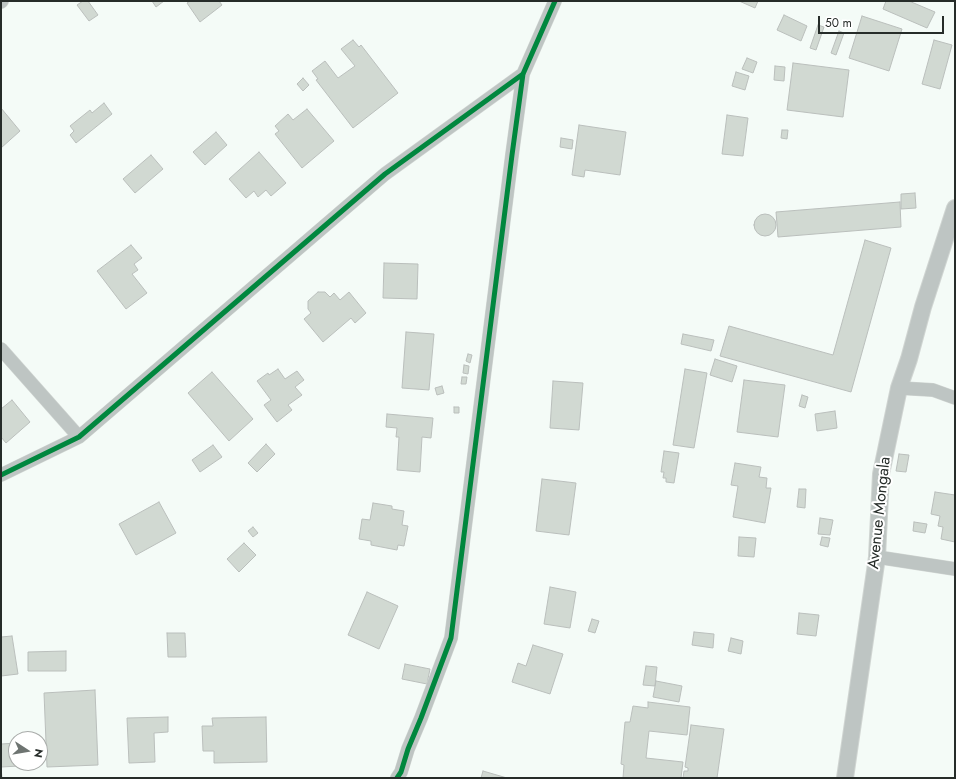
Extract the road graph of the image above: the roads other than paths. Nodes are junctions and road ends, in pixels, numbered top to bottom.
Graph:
1 (555, 1) edge
2 (523, 74) junction
3 (955, 208) edge
4 (1, 349) edge
5 (899, 388) junction
6 (955, 398) edge
7 (79, 437) junction
8 (1, 475) edge
9 (877, 557) junction
10 (955, 569) edge
11 (397, 778) edge
12 (846, 778) edge

1 - 2 street
2 - 7 street
2 - 11 street
3 - 5 street, Avenue Mongala
4 - 7 street
5 - 6 street
5 - 9 street, Avenue Mongala
7 - 8 street
9 - 10 street
9 - 12 street, Avenue Mongala

